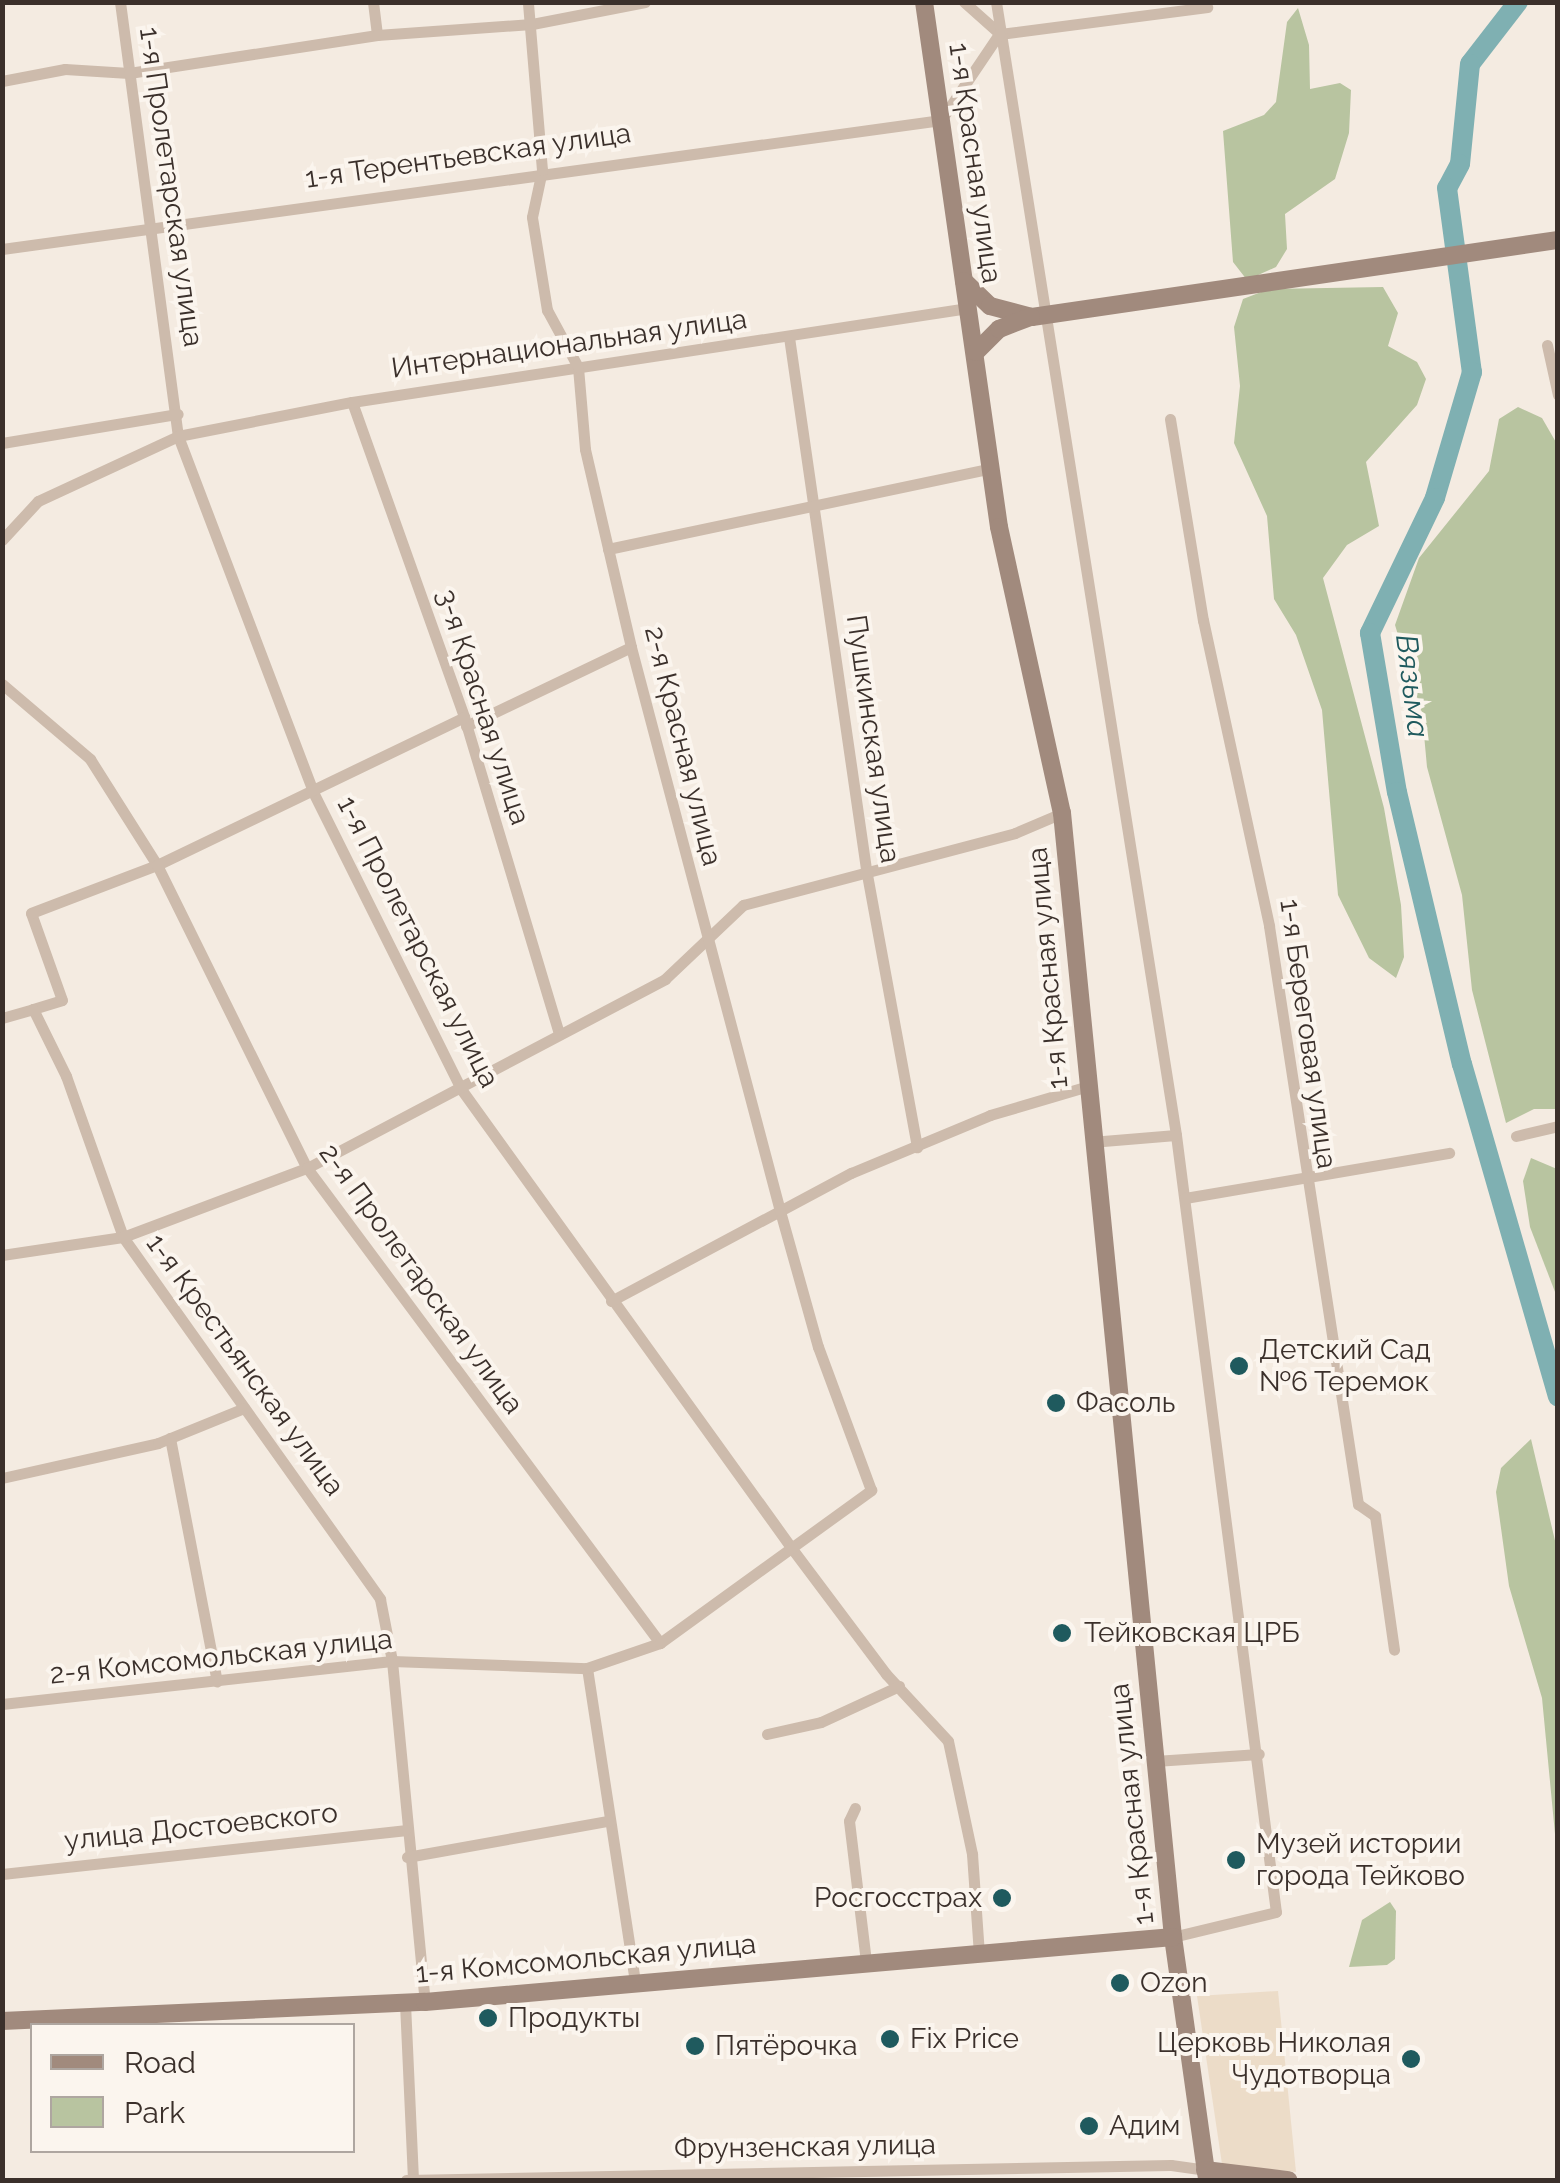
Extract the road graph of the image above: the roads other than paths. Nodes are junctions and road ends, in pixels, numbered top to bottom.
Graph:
1 (120, 2) edge
2 (373, 2) edge
3 (528, 2) edge
4 (645, 2) edge
5 (924, 2) edge
6 (964, 2) edge
7 (996, 2) edge
8 (1207, 6) dead end
9 (532, 24) junction
10 (1000, 34) junction
11 (377, 35) junction
12 (129, 72) junction
13 (2, 81) edge
14 (941, 120) junction
15 (542, 170) junction
16 (146, 226) junction
17 (1558, 240) edge
18 (2, 249) edge
19 (964, 281) junction
20 (968, 308) junction
21 (1039, 315) junction
22 (790, 337) junction
23 (1546, 345) dead end
24 (976, 352) junction
25 (578, 367) junction
26 (1558, 395) edge
27 (352, 402) junction
28 (178, 414) junction
29 (1170, 419) dead end
30 (178, 436) junction
31 (2, 443) edge
32 (992, 468) junction
33 (814, 506) junction
34 (2, 540) edge
35 (608, 550) junction
36 (631, 647) junction
37 (2, 684) edge
38 (465, 722) junction
39 (313, 792) junction
40 (1062, 813) junction
41 (157, 866) junction
42 (866, 869) junction
43 (706, 938) junction
44 (32, 1010) junction
45 (2, 1018) edge
46 (558, 1031) junction
47 (1085, 1087) junction
48 (460, 1089) junction
49 (1558, 1126) edge
50 (1176, 1135) junction
51 (1516, 1136) dead end
52 (1091, 1142) junction
53 (917, 1147) junction
54 (1449, 1153) dead end
55 (306, 1168) junction
56 (1303, 1176) junction
57 (1185, 1198) junction
58 (780, 1211) junction
59 (124, 1237) junction
60 (2, 1255) edge
61 (612, 1301) junction
62 (244, 1408) junction
63 (170, 1438) junction
64 (2, 1478) edge
65 (871, 1490) joint
66 (793, 1550) junction
67 (660, 1643) junction
68 (1394, 1650) dead end
69 (392, 1660) junction
70 (587, 1668) junction
71 (216, 1681) junction
72 (899, 1686) junction
73 (2, 1704) edge
74 (767, 1734) dead end
75 (1258, 1754) junction
76 (1155, 1760) junction
77 (854, 1808) dead end
78 (608, 1821) junction
79 (405, 1830) junction
80 (407, 1857) junction
81 (2, 1874) edge
82 (1173, 1937) junction
83 (979, 1953) junction
84 (866, 1962) junction
85 (636, 1983) junction
86 (425, 2002) junction
87 (405, 2003) junction
88 (2, 2021) edge
89 (1206, 2175) edge
90 (409, 2180) edge
91 (1288, 2180) edge

1 - 12 street, 1-я Пролетарская улица
2 - 11 street
3 - 9 street, 2-я Красная улица
4 - 9 street
5 - 14 main road, 1-я Красная улица
6 - 10 street
7 - 10 street
8 - 10 street
9 - 11 street
9 - 15 street, 2-я Красная улица
10 - 14 street
10 - 21 street
11 - 12 street
12 - 13 street
12 - 16 street, 1-я Пролетарская улица
14 - 15 street, 1-я Терентьевская улица
14 - 19 main road, 1-я Красная улица
15 - 16 street, 1-я Терентьевская улица
15 - 25 street, 2-я Красная улица
16 - 18 street, 1-я Терентьевская улица
16 - 28 street, 1-я Пролетарская улица
17 - 21 main road
19 - 20 main road, 1-я Красная улица
19 - 21 main road
20 - 22 street, Интернациональная улица
20 - 24 main road, 1-я Красная улица
21 - 24 main road
21 - 50 street
22 - 25 street, Интернациональная улица
22 - 33 street, Пушкинская улица
23 - 26 street
24 - 32 main road, 1-я Красная улица
25 - 27 street, Интернациональная улица
25 - 35 street, 2-я Красная улица
27 - 30 street, Интернациональная улица
27 - 38 street, 3-я Красная улица
28 - 30 street, 1-я Пролетарская улица
28 - 31 street
29 - 56 street, 1-я Береговая улица
30 - 34 street
30 - 39 street, 1-я Пролетарская улица
32 - 33 street
32 - 40 main road, 1-я Красная улица
33 - 35 street
33 - 42 street, Пушкинская улица
35 - 36 street, 2-я Красная улица
36 - 38 street
36 - 43 street, 2-я Красная улица
37 - 41 street, 2-я Пролетарская улица
38 - 39 street
38 - 46 street, 3-я Красная улица
39 - 41 street
39 - 48 street, 1-я Пролетарская улица
40 - 42 street
40 - 47 main road, 1-я Красная улица
41 - 44 street
41 - 55 street, 2-я Пролетарская улица
42 - 43 street
42 - 53 street, Пушкинская улица
43 - 46 street
43 - 58 street, 2-я Красная улица
44 - 45 street
44 - 59 street, 1-я Крестьянская улица
46 - 48 street
47 - 52 main road, 1-я Красная улица
47 - 53 street
48 - 55 street
48 - 61 street, 1-я Пролетарская улица
49 - 51 street
50 - 52 street
50 - 57 street
52 - 76 main road, 1-я Красная улица
53 - 58 street
54 - 56 street
55 - 59 street
55 - 67 street, 2-я Пролетарская улица
56 - 57 street
56 - 68 street, 1-я Береговая улица
57 - 75 street
58 - 61 street
58 - 65 street, 2-я Красная улица
59 - 60 street
59 - 62 street, 1-я Крестьянская улица
61 - 66 street, 1-я Пролетарская улица
62 - 63 street
62 - 69 street, 1-я Крестьянская улица
63 - 64 street
63 - 71 street
65 - 66 street, 2-я Комсомольская улица
66 - 67 street, 2-я Комсомольская улица
66 - 72 street, 1-я Пролетарская улица
67 - 70 street, 2-я Комсомольская улица
69 - 70 street, 2-я Комсомольская улица
69 - 71 street, 2-я Комсомольская улица
69 - 79 street, 1-я Крестьянская улица
70 - 78 street
71 - 73 street, 2-я Комсомольская улица
72 - 74 street
72 - 83 street, 1-я Пролетарская улица
75 - 76 street
75 - 82 street
76 - 82 main road, 1-я Красная улица
77 - 84 street
78 - 80 street
78 - 85 street
79 - 80 street, 1-я Крестьянская улица
79 - 81 street, улица Достоевского
80 - 86 street, 1-я Крестьянская улица
82 - 83 main road, 1-я Комсомольская улица
82 - 89 main road, 1-я Красная улица
83 - 84 main road, 1-я Комсомольская улица
84 - 85 main road, 1-я Комсомольская улица
85 - 86 main road, 1-я Комсомольская улица
86 - 87 main road, 1-я Комсомольская улица
87 - 88 main road, 1-я Комсомольская улица
87 - 90 street
89 - 90 street, Фрунзенская улица
89 - 91 main road

